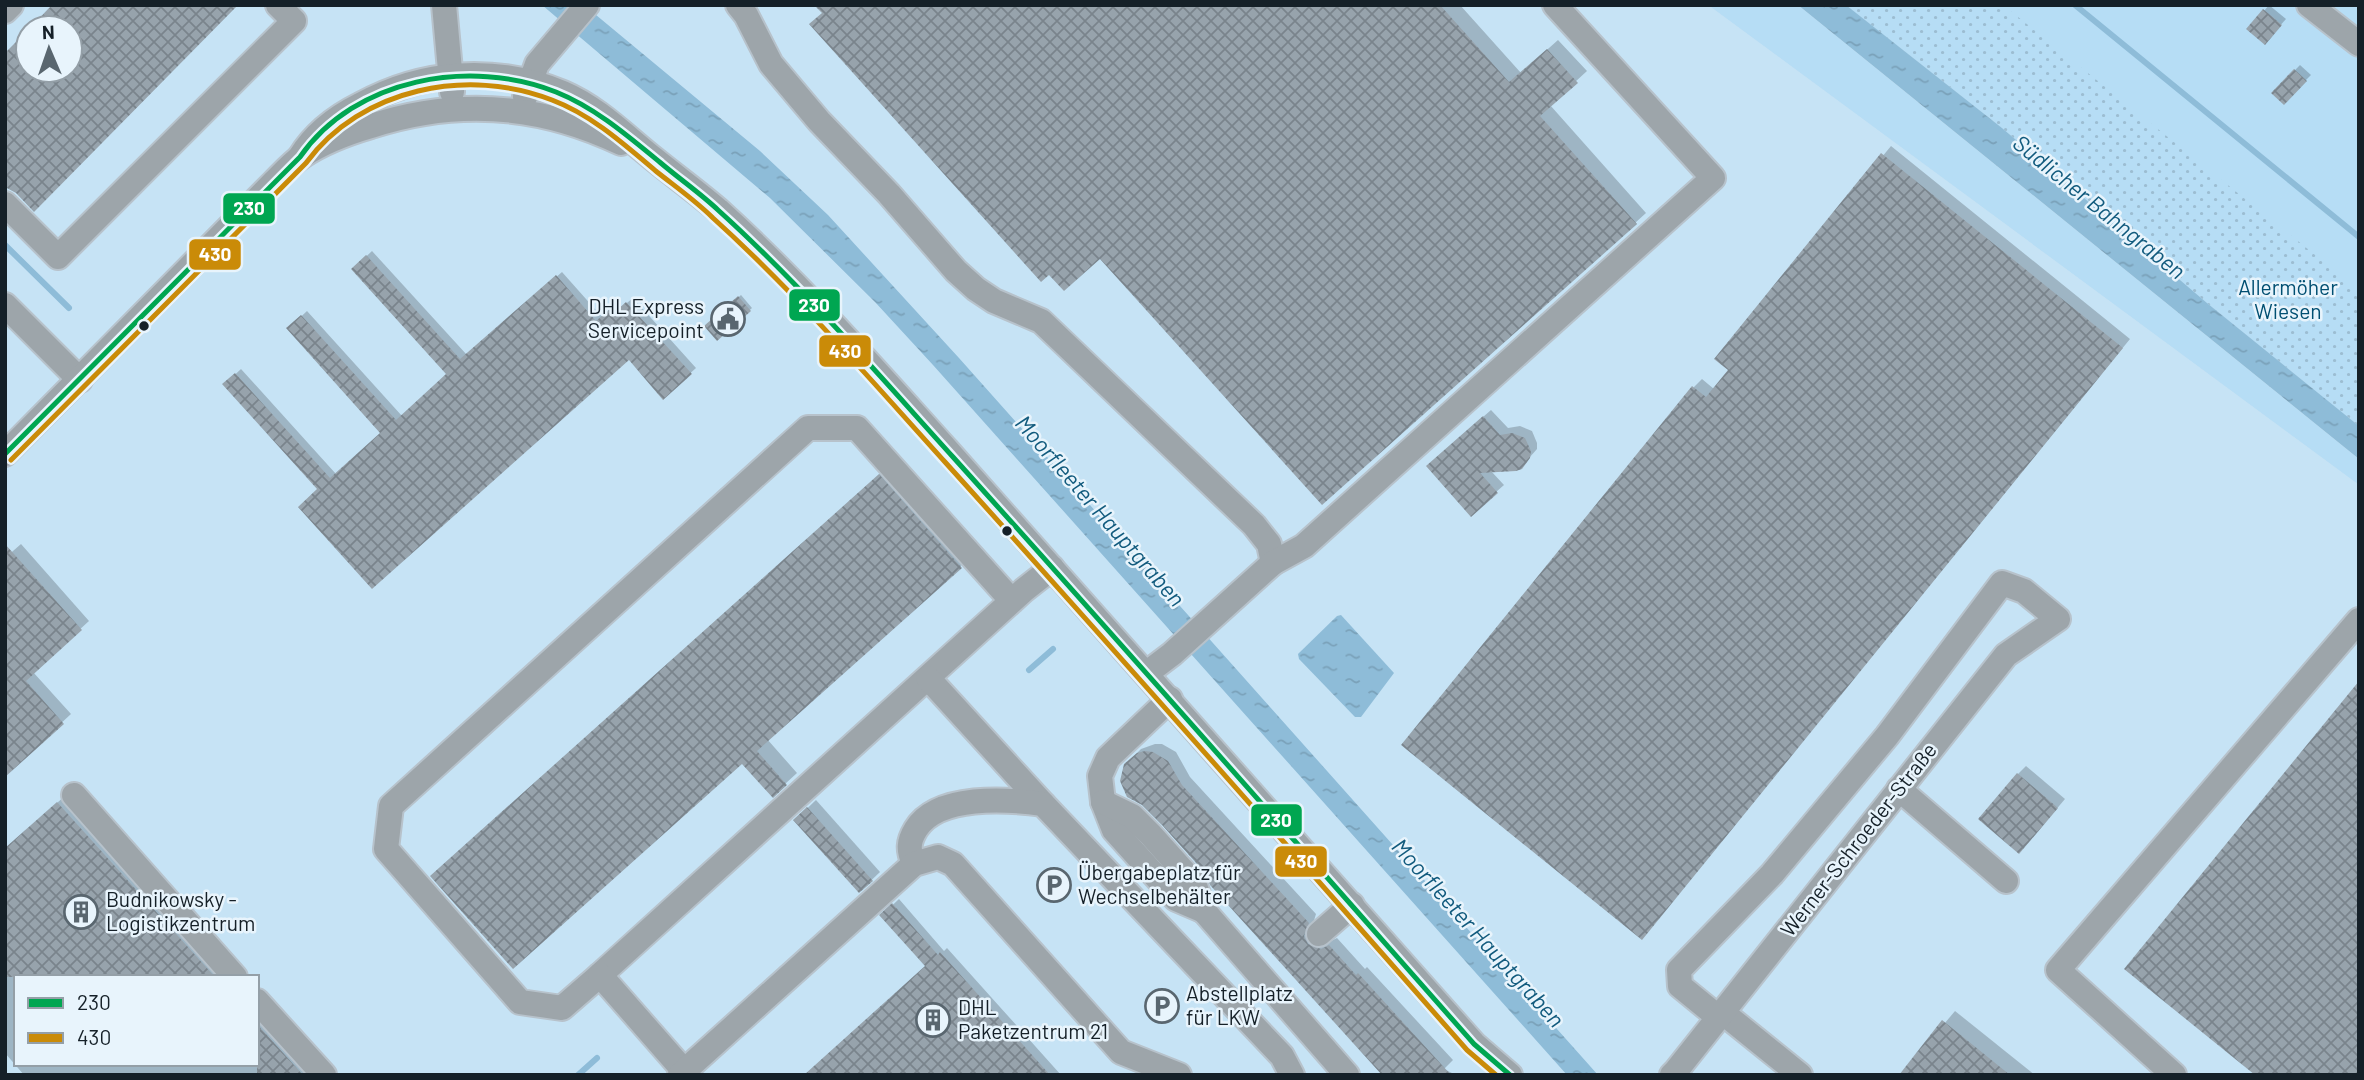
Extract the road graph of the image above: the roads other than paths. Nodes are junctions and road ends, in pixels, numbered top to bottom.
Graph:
1 (10, 5) edge
2 (278, 5) edge
3 (444, 5) edge
4 (587, 5) edge
5 (737, 5) edge
6 (1555, 5) edge
7 (2309, 5) edge
8 (5, 10) edge
9 (2359, 44) edge
10 (451, 76) junction
11 (529, 82) junction
12 (453, 109) junction
13 (520, 111) junction
14 (300, 157) junction
15 (653, 159) junction
16 (5, 204) edge
17 (5, 305) edge
18 (79, 380) junction
19 (5, 454) edge
20 (1273, 563) junction
21 (1052, 568) junction
22 (1012, 601) junction
23 (2359, 620) edge
24 (1147, 673) junction
25 (928, 678) junction
26 (1170, 699) junction
27 (1899, 789) junction
28 (74, 795) dead end
29 (1044, 804) junction
30 (914, 864) junction
31 (2006, 881) dead end
32 (1352, 905) junction
33 (1319, 934) dead end
34 (233, 975) edge
35 (600, 975) junction
36 (259, 1003) edge
37 (1720, 1014) junction
38 (1474, 1044) junction
39 (1326, 1050) junction
40 (682, 1073) edge
41 (324, 1075) edge
42 (1179, 1075) edge
43 (1292, 1075) edge
44 (1337, 1075) edge
45 (1348, 1075) edge
46 (1364, 1075) edge
47 (1487, 1075) edge
48 (1510, 1075) edge
49 (1671, 1075) edge
50 (1800, 1075) edge
51 (2174, 1075) edge

1 - 8 street
2 - 16 street
3 - 10 street
4 - 11 street
5 - 20 street
6 - 20 street
7 - 9 street
10 - 11 street
10 - 12 street
10 - 14 street
11 - 13 street
11 - 15 street
12 - 13 street
12 - 14 street
13 - 15 street
14 - 18 street
15 - 21 street
17 - 18 street
18 - 19 street
20 - 24 street
21 - 22 street
21 - 24 street
22 - 25 street
22 - 35 street
23 - 51 street
24 - 26 street
25 - 29 street
25 - 35 street
26 - 32 street
26 - 39 street
27 - 31 street
27 - 37 street, Werner-Schroeder-Straße
27 - 37 street, Werner-Schroeder-Straße
28 - 34 street
29 - 30 street
29 - 43 street
30 - 40 street
30 - 42 street
32 - 33 street
32 - 38 street
35 - 40 street
36 - 41 street
37 - 49 street, Werner-Schroeder-Straße
37 - 50 street
38 - 47 street
38 - 48 street
39 - 44 street
39 - 45 street
39 - 46 street

